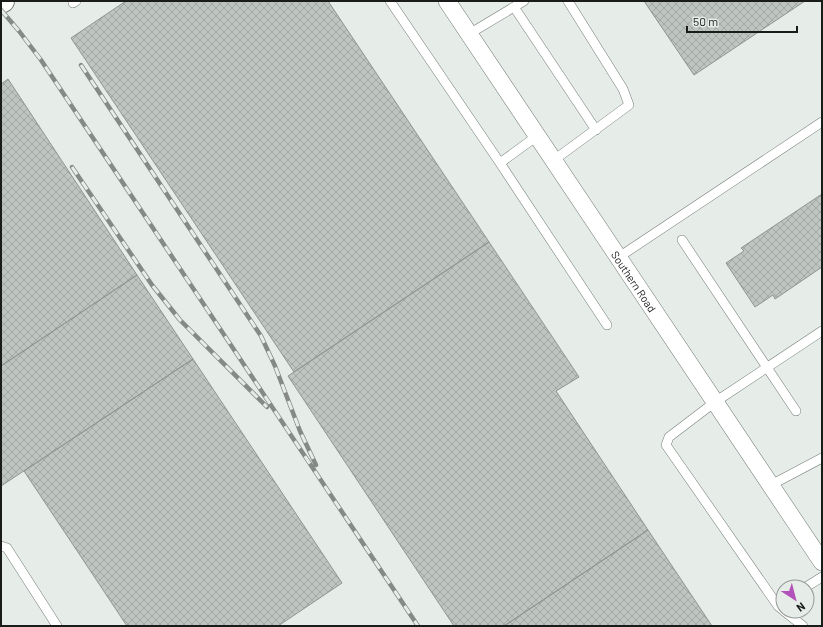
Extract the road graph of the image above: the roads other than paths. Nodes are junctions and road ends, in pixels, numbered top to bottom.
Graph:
1 (390, 1) edge
2 (447, 1) edge
3 (524, 1) edge
4 (568, 1) edge
5 (514, 7) junction
6 (469, 34) junction
7 (822, 122) edge
8 (596, 130) junction
9 (537, 136) junction
10 (554, 160) junction
11 (500, 163) junction
12 (682, 240) dead end
13 (619, 258) junction
14 (607, 325) dead end
15 (822, 331) edge
16 (767, 368) junction
17 (715, 402) junction
18 (796, 411) dead end
19 (822, 458) edge
20 (771, 485) junction
21 (1, 546) edge
22 (822, 562) edge
23 (775, 597) edge
24 (795, 619) edge
25 (57, 626) edge
26 (803, 626) edge

1 - 11 lane
2 - 6 street, Southern Road
3 - 5 lane
4 - 8 lane
5 - 6 lane
5 - 8 lane
6 - 9 street, Southern Road
7 - 13 lane
8 - 10 lane
9 - 10 street, Southern Road
9 - 11 lane
10 - 13 street, Southern Road
11 - 14 lane
12 - 16 lane
13 - 17 street, Southern Road
15 - 16 lane
16 - 17 lane
16 - 18 lane
17 - 20 street, Southern Road
17 - 23 lane
19 - 20 lane
20 - 22 street, Southern Road
21 - 25 lane
24 - 26 lane

